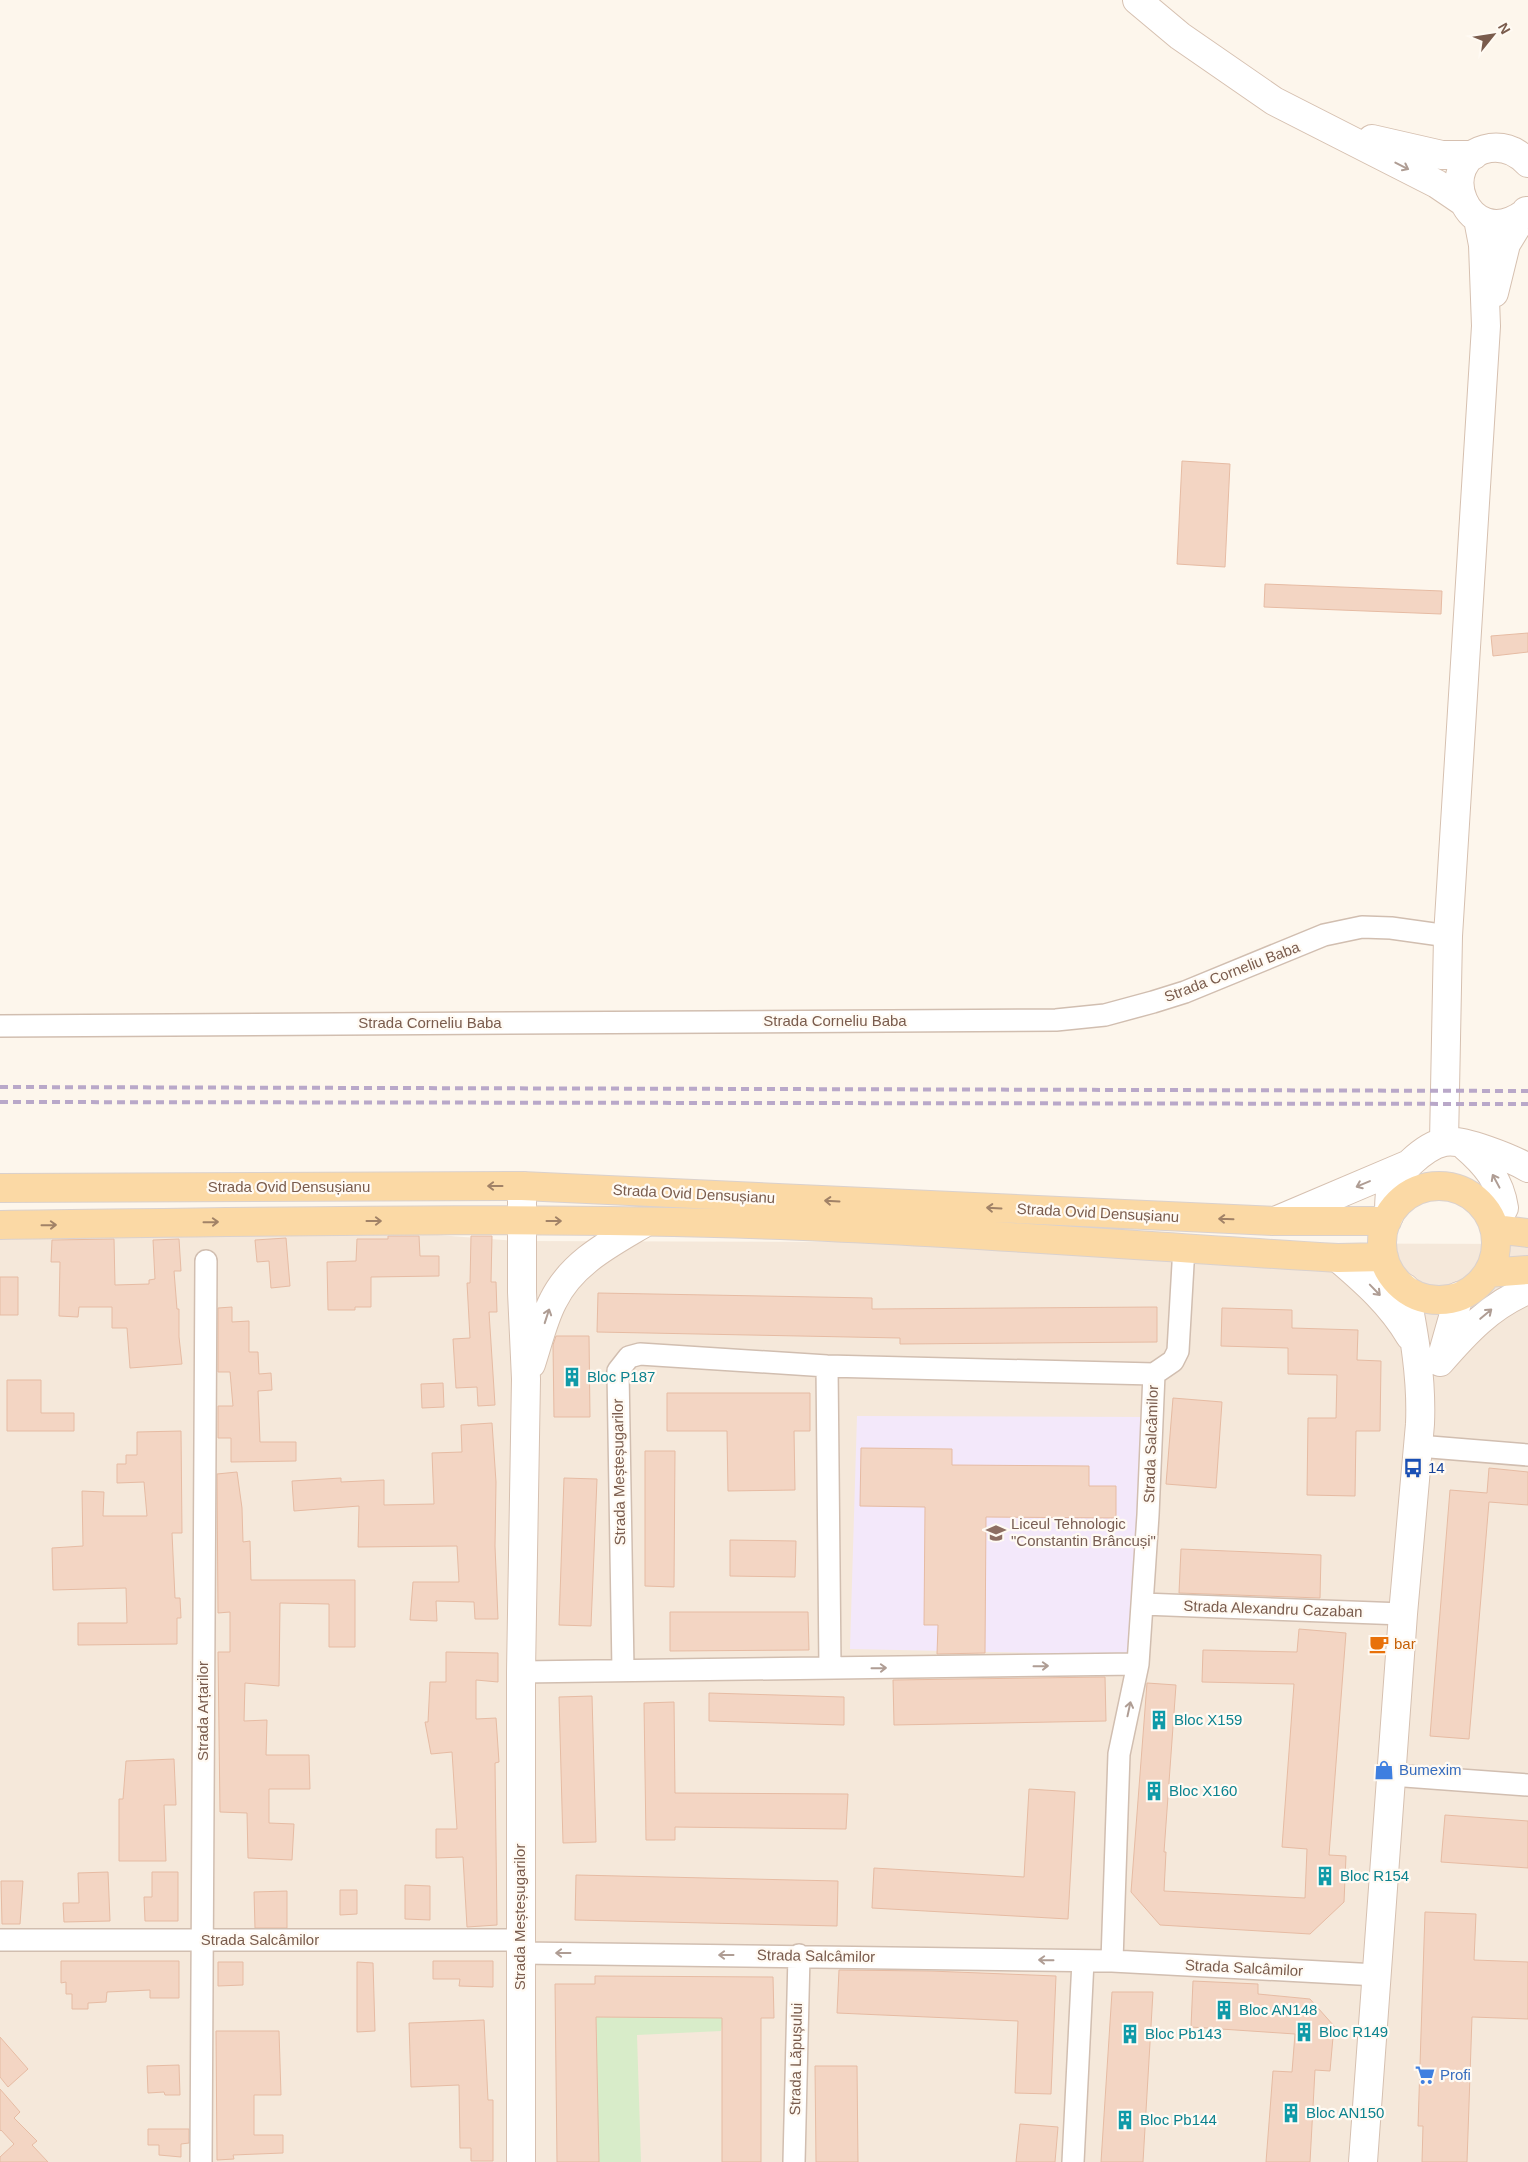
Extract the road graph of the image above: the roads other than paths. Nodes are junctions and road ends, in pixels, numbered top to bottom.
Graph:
1 (1137, 0) edge
2 (1327, 128) junction
3 (1474, 155) junction
4 (1528, 163) edge
5 (1470, 210) junction
6 (1526, 210) edge
7 (1486, 326) junction
8 (1448, 936) junction
9 (0, 1026) edge
10 (1452, 1142) junction
11 (1408, 1164) junction
12 (1528, 1168) edge
13 (522, 1186) junction
14 (0, 1188) edge
15 (1388, 1219) junction
16 (523, 1221) junction
17 (1275, 1221) junction
18 (646, 1222) junction
19 (0, 1225) edge
20 (1494, 1227) junction
21 (1528, 1233) edge
22 (1184, 1247) junction
23 (1384, 1257) junction
24 (1338, 1258) junction
25 (206, 1261) dead end
26 (1528, 1270) edge
27 (1488, 1273) junction
28 (1405, 1288) junction
29 (1528, 1290) edge
30 (1459, 1296) junction
31 (1416, 1346) junction
32 (1440, 1362) junction
33 (827, 1366) junction
34 (1154, 1374) junction
35 (526, 1379) junction
36 (1422, 1400) junction
37 (1418, 1446) junction
38 (1528, 1454) edge
39 (1143, 1604) junction
40 (1403, 1614) junction
41 (1138, 1664) junction
42 (830, 1668) junction
43 (623, 1670) junction
44 (521, 1672) junction
45 (1391, 1775) junction
46 (1528, 1785) edge
47 (202, 1939) junction
48 (0, 1940) edge
49 (521, 1947) junction
50 (799, 1955) junction
51 (1083, 1961) junction
52 (1112, 1961) junction
53 (1377, 1975) junction
54 (201, 2162) edge
55 (521, 2162) edge
56 (794, 2162) edge
57 (1073, 2162) edge
58 (1363, 2162) edge

1 - 2 main road
2 - 3 main road
2 -> 5 main road
3 - 4 main road
3 - 5 main road
5 - 6 main road
5 - 7 main road
6 - 7 main road
7 - 8 main road
8 - 9 street, Strada Corneliu Baba
8 - 10 main road
10 - 11 main road
10 - 12 main road
20 -> 10 main road
11 - 15 main road
11 -> 17 main road
13 -> 14 main road, Strada Ovid Densușianu
13 - 16 main road, Strada Meșteșugarilor
17 -> 13 main road, Strada Ovid Densușianu
15 - 17 main road, Strada Ovid Densușianu
15 - 20 main road
15 - 23 main road
16 -> 18 main road, Strada Ovid Densușianu
19 -> 16 main road, Strada Ovid Densușianu
16 - 35 main road, Strada Meșteșugarilor
18 - 22 main road, Strada Ovid Densușianu
35 -> 18 main road, Strada Ovid Densușianu
20 - 21 main road
20 - 27 main road
22 - 24 main road, Strada Ovid Densușianu
22 - 34 street, Strada Ovid Densușianu
23 - 24 main road, Strada Ovid Densușianu
23 - 28 main road
24 -> 31 main road
25 - 47 street, Strada Arțarilor
26 - 27 main road
27 - 30 main road
28 - 30 main road
28 - 31 main road
32 -> 29 main road
30 - 32 main road
31 - 36 main road
32 - 36 main road
33 - 34 street
33 - 42 street
33 - 43 street, Strada Meșteșugarilor
34 - 39 street, Strada Salcâmilor
35 - 44 main road, Strada Meșteșugarilor
36 - 37 main road
37 - 38 street
37 - 40 main road
39 - 40 street, Strada Alexandru Cazaban
39 - 41 street, Strada Salcâmilor
40 - 45 main road
42 -> 41 street
52 -> 41 street, Strada Salcâmilor
42 - 43 street
43 - 44 street
44 - 49 main road, Strada Meșteșugarilor
45 - 46 street
45 - 53 main road
47 - 48 street, Strada Salcâmilor
47 - 49 street, Strada Salcâmilor
47 - 54 street, Strada Arțarilor
50 -> 49 street, Strada Salcâmilor
49 - 55 main road, Strada Meșteșugarilor
51 -> 50 street, Strada Salcâmilor
50 - 56 street, Strada Lăpușului
51 - 52 street, Strada Salcâmilor
51 - 57 street
52 - 53 street, Strada Salcâmilor
53 - 58 main road

